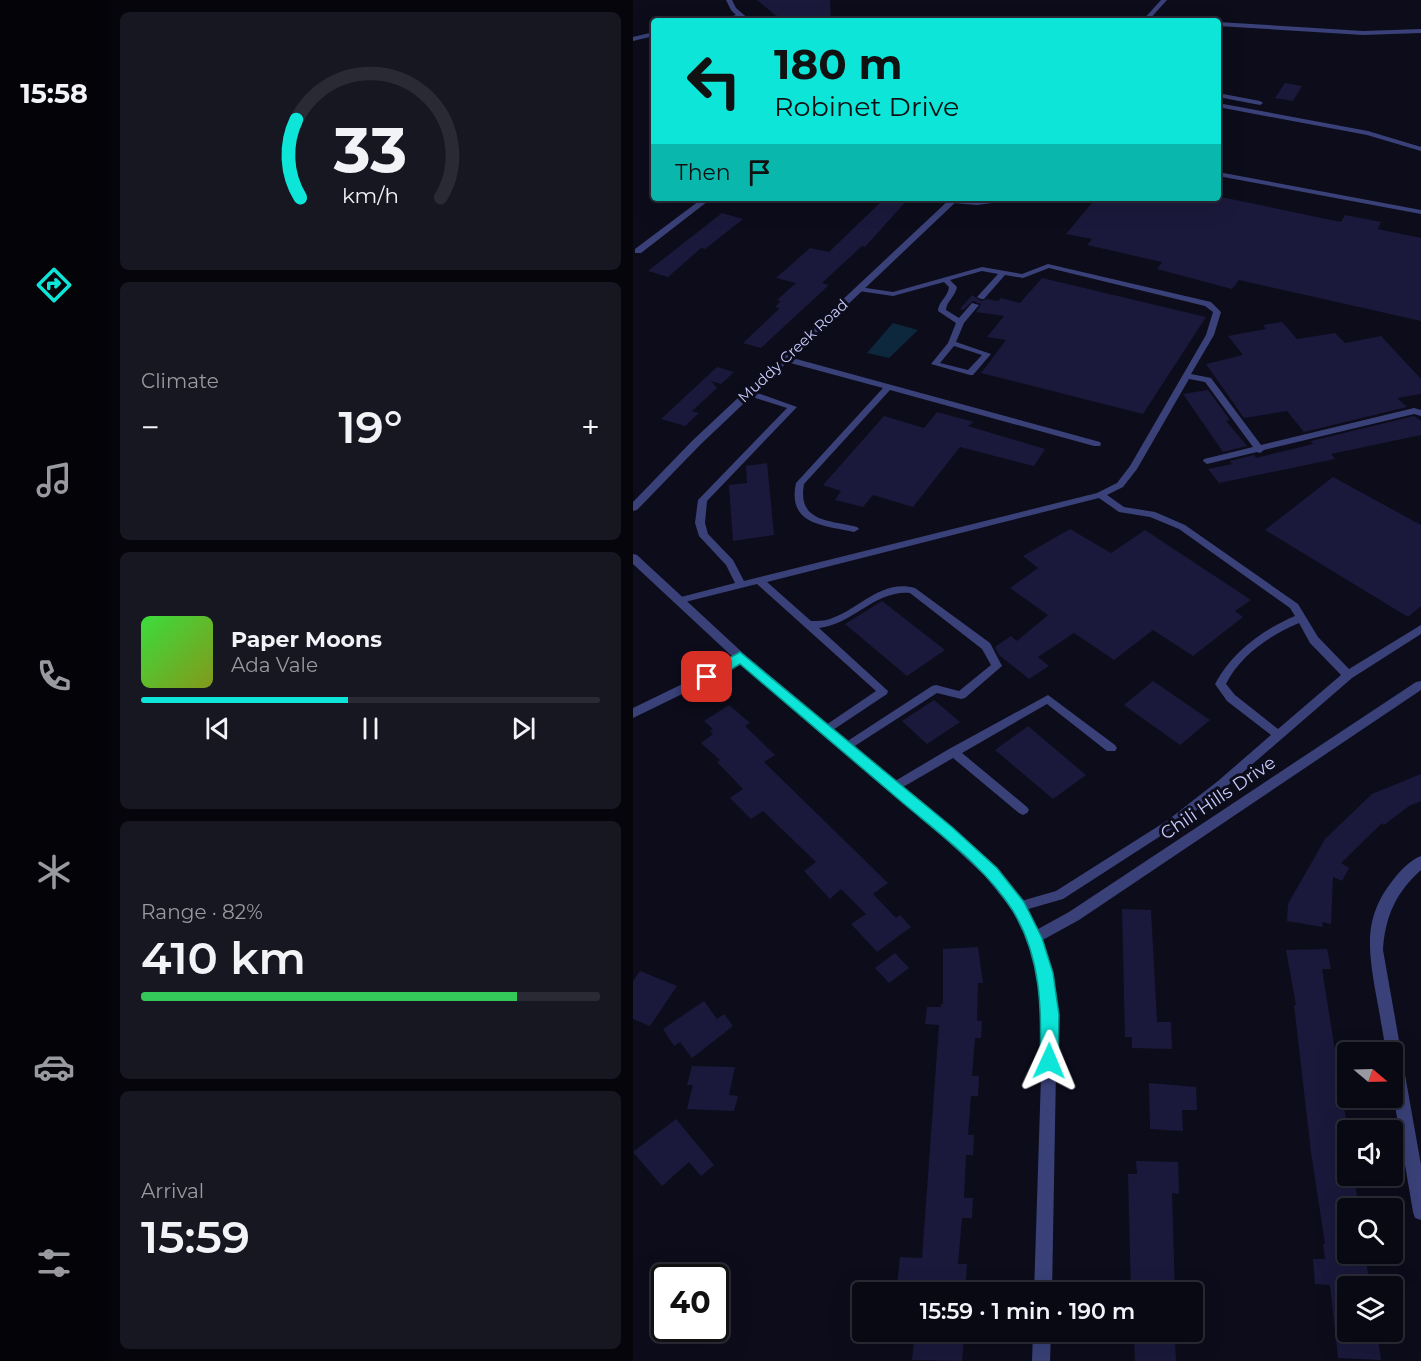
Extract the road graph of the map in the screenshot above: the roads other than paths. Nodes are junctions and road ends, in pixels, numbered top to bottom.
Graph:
1 (729, 0) edge
2 (1164, 0) edge
3 (740, 16) junction
4 (730, 18) edge
5 (743, 18) edge
6 (1148, 18) edge
7 (1221, 24) edge
8 (1421, 31) edge
9 (651, 35) edge
10 (633, 39) edge
11 (1221, 96) edge
12 (1260, 102) dead end
13 (1221, 106) edge
14 (1421, 149) edge
15 (1221, 175) edge
16 (704, 201) edge
17 (953, 201) edge
18 (966, 201) edge
19 (992, 201) edge
20 (1421, 212) edge
21 (638, 251) dead end
22 (1003, 273) junction
23 (945, 279) junction
24 (859, 289) junction
25 (981, 297) dead end
26 (975, 305) dead end
27 (960, 322) junction
28 (952, 342) junction
29 (786, 358) junction
30 (1187, 376) junction
31 (888, 387) junction
32 (749, 393) junction
33 (1421, 413) edge
34 (1097, 444) dead end
35 (1260, 450) junction
36 (1207, 460) dead end
37 (1100, 495) junction
38 (633, 508) edge
39 (854, 529) dead end
40 (633, 558) edge
41 (760, 581) junction
42 (741, 585) junction
43 (681, 600) junction
44 (1301, 618) junction
45 (810, 625) junction
46 (1421, 629) edge
47 (740, 657) junction
48 (1348, 675) junction
49 (1421, 685) edge
50 (633, 713) edge
51 (827, 730) junction
52 (1278, 735) junction
53 (847, 747) junction
54 (1111, 748) dead end
55 (953, 752) junction
56 (894, 787) junction
57 (1023, 810) dead end
58 (1421, 862) edge
59 (1018, 907) junction
60 (1033, 938) junction
61 (1421, 1212) edge
62 (1043, 1282) edge
63 (1042, 1342) edge
64 (1041, 1361) edge

1 - 3 street
2 - 6 street
3 - 4 street
3 - 5 street
7 - 8 lane
9 - 10 street
11 - 12 lane
13 - 14 lane
15 - 20 lane
16 - 21 street
17 - 24 street, Muddy Creek Road
18 - 19 lane
22 - 23 lane
22 - 25 lane
22 - 30 lane
23 - 24 lane
23 - 27 lane
24 - 29 street, Muddy Creek Road
26 - 27 lane
27 - 28 lane
28 - 28 lane
29 - 31 lane
29 - 32 street, Muddy Creek Road
30 - 35 lane
30 - 37 lane
31 - 34 lane
31 - 39 lane
32 - 38 street, Muddy Creek Road
32 - 42 lane
33 - 35 lane
35 - 36 lane
37 - 41 lane
37 - 44 lane
40 - 43 street
41 - 42 lane
41 - 45 lane
42 - 43 lane
43 - 47 street
44 - 48 lane
44 - 52 lane
45 - 51 lane
45 - 53 lane
46 - 48 lane
47 - 50 street
47 - 51 street
48 - 52 lane
49 - 60 street, Chili Hills Drive
51 - 53 street
52 - 59 lane
53 - 56 street
54 - 55 lane
55 - 56 lane
55 - 57 lane
56 - 59 street
58 - 61 street
59 - 60 street
60 - 62 street
63 - 64 street

